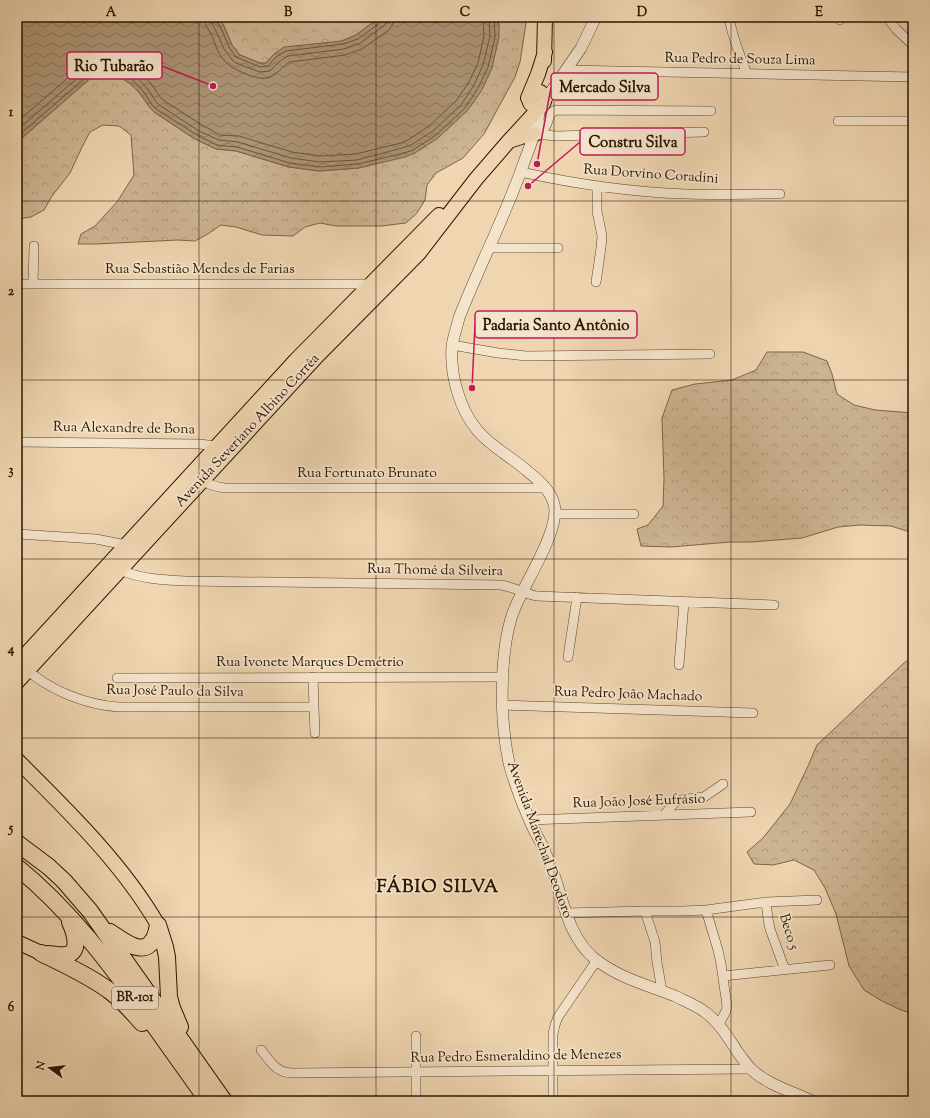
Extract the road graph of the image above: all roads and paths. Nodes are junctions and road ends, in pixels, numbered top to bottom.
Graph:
1 (545, 17) edge
2 (596, 17) edge
3 (729, 17) edge
4 (887, 17) edge
5 (913, 45) edge
6 (566, 70) junction
7 (747, 74) junction
8 (913, 77) edge
9 (539, 100) junction
10 (711, 111) dead end
11 (838, 121) dead end
12 (913, 121) edge
13 (704, 132) dead end
14 (534, 134) junction
15 (508, 142) junction
16 (521, 172) junction
17 (598, 186) junction
18 (780, 194) dead end
19 (34, 246) dead end
20 (489, 248) junction
21 (558, 248) dead end
22 (596, 282) dead end
23 (17, 284) edge
24 (33, 284) junction
25 (375, 288) junction
26 (452, 345) junction
27 (710, 354) dead end
28 (17, 442) edge
29 (222, 450) junction
30 (198, 476) junction
31 (546, 488) junction
32 (555, 514) junction
33 (634, 514) dead end
34 (17, 534) edge
35 (126, 545) junction
36 (120, 570) junction
37 (522, 591) junction
38 (577, 597) junction
39 (684, 602) junction
40 (774, 605) dead end
41 (568, 657) dead end
42 (679, 665) dead end
43 (21, 666) edge
44 (313, 677) junction
45 (503, 677) junction
46 (117, 678) dead end
47 (17, 682) edge
48 (502, 705) junction
49 (314, 707) junction
50 (753, 713) dead end
51 (315, 733) dead end
52 (17, 760) edge
53 (723, 784) dead end
54 (750, 812) dead end
55 (664, 815) junction
56 (529, 820) junction
57 (17, 843) edge
58 (17, 867) edge
59 (816, 900) dead end
60 (766, 902) junction
61 (645, 910) junction
62 (706, 910) junction
63 (65, 913) junction
64 (566, 913) junction
65 (158, 926) junction
66 (102, 927) junction
67 (17, 942) edge
68 (41, 953) junction
69 (597, 960) junction
70 (830, 965) dead end
71 (785, 970) junction
72 (724, 976) junction
73 (662, 992) junction
74 (719, 1024) junction
75 (416, 1036) dead end
76 (261, 1050) dead end
77 (195, 1059) junction
78 (750, 1069) junction
79 (553, 1071) junction
80 (416, 1072) junction
81 (204, 1095) edge
82 (224, 1101) edge
83 (416, 1101) edge
84 (553, 1101) edge
85 (812, 1101) edge

1 - 9 main road, Avenida Marechal Deodoro
2 - 6 street
3 - 7 street
4 - 5 street
6 - 7 street, Rua Pedro de Souza Lima
6 - 9 street
7 - 8 street, Rua Pedro de Souza Lima
9 - 14 street, Avenida Marechal Deodoro
9 - 15 main road, Avenida Severiano Albino Corrêa
10 - 14 street
11 - 12 street
13 - 14 street
14 - 15 main road
14 - 16 street, Avenida Marechal Deodoro
15 - 25 main road, Avenida Severiano Albino Corrêa
16 - 17 street, Rua Dorvino Coradini
16 - 20 street, Avenida Marechal Deodoro
17 - 18 street, Rua Dorvino Coradini
17 - 22 street
19 - 24 street
20 - 21 street
20 - 26 street, Avenida Marechal Deodoro
23 - 24 street, Rua Sebastião Mendes de Farias
24 - 25 street, Rua Sebastião Mendes de Farias
25 - 29 main road, Avenida Severiano Albino Corrêa
26 - 27 street
26 - 31 street, Avenida Marechal Deodoro
28 - 29 street, Rua Alexandre de Bona
29 - 30 main road, Avenida Severiano Albino Corrêa
30 - 31 street, Rua Fortunato Brunato
30 - 35 main road, Avenida Severiano Albino Corrêa
30 - 36 main road, Avenida Severiano Albino Corrêa
31 - 32 street, Avenida Marechal Deodoro
32 - 33 street
32 - 37 street, Avenida Marechal Deodoro
34 - 35 street
35 - 36 main road
35 - 43 main road, Avenida Severiano Albino Corrêa
36 - 37 street, Rua Thomé da Silveira
36 - 43 main road, Avenida Severiano Albino Corrêa
37 - 38 street, Rua Thomé da Silveira
37 - 45 street, Avenida Marechal Deodoro
38 - 39 street, Rua Thomé da Silveira
38 - 41 street
39 - 40 street, Rua Thomé da Silveira
39 - 42 street
43 - 47 main road, Avenida Severiano Albino Corrêa
43 - 49 street, Rua José Paulo da Silva
44 - 45 street, Rua Ivonete Marques Demétrio
44 - 46 street, Rua Ivonete Marques Demétrio
44 - 49 street
45 - 48 street, Avenida Marechal Deodoro
48 - 50 street, Rua Pedro João Machado
48 - 56 street, Avenida Marechal Deodoro
49 - 51 street
52 - 65 main road
53 - 55 street
54 - 55 street, Rua João José Eufrásio
55 - 56 street, Rua João José Eufrásio
56 - 64 street, Avenida Marechal Deodoro
57 - 66 highway, BR-101
58 - 63 highway, BR-101
59 - 60 street
60 - 62 street
60 - 71 street, Beco 5
61 - 62 street
61 - 64 street
61 - 73 street
62 - 72 street
63 - 68 highway
63 - 81 highway, BR-101
64 - 69 street, Avenida Marechal Deodoro
65 - 66 highway
65 - 77 highway
66 - 77 highway, BR-101
67 - 68 main road
68 - 81 highway
69 - 73 street, Avenida Marechal Deodoro
69 - 79 street
70 - 71 street
71 - 72 street
72 - 74 street
73 - 74 street, Avenida Marechal Deodoro
74 - 78 street, Avenida Marechal Deodoro
75 - 80 street
76 - 80 street, Rua Pedro Esmeraldino de Menezes
77 - 82 highway, BR-101
78 - 79 street, Rua Pedro Esmeraldino de Menezes
78 - 85 street, Avenida Marechal Deodoro
79 - 80 street, Rua Pedro Esmeraldino de Menezes
79 - 84 street
80 - 83 street

